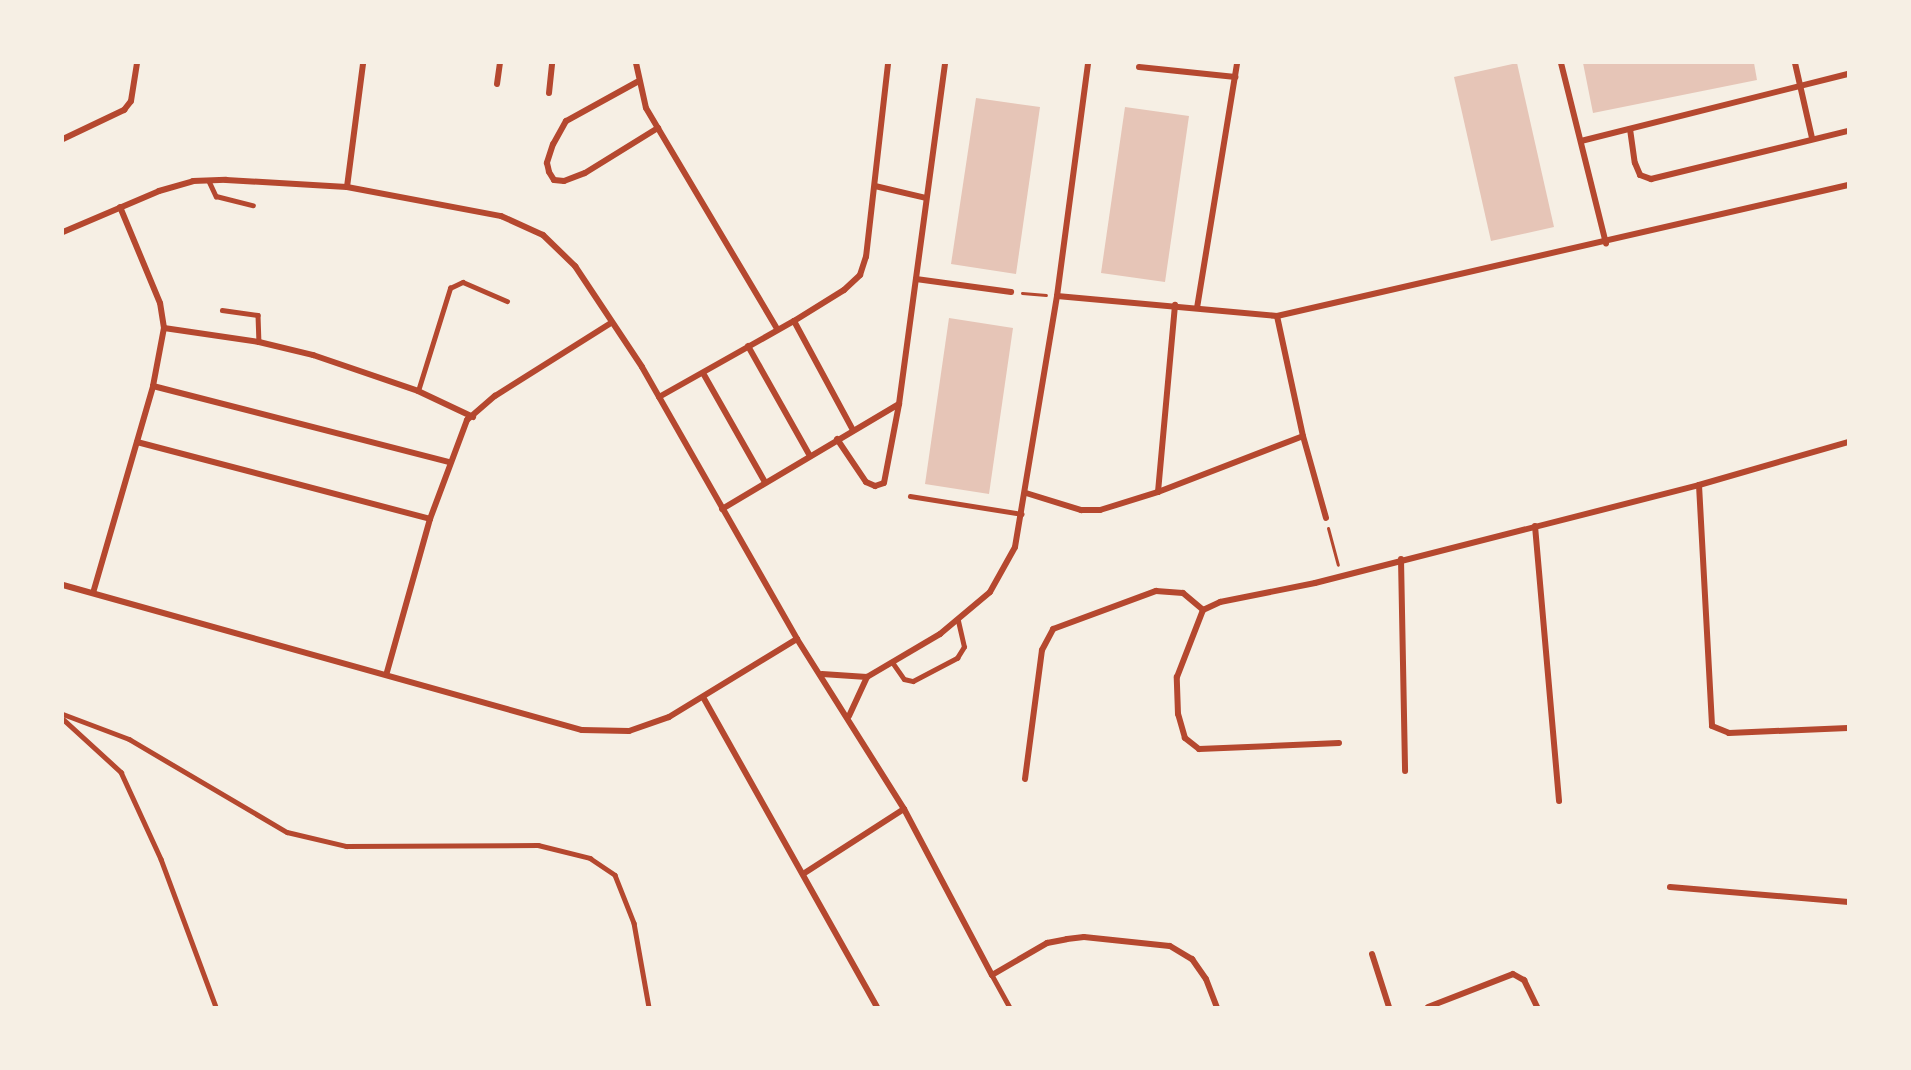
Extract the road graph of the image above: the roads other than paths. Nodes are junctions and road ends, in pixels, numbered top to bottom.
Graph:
1 (137, 63) edge
2 (363, 63) edge
3 (500, 63) edge
4 (552, 63) edge
5 (636, 63) edge
6 (888, 63) edge
7 (945, 63) edge
8 (1088, 63) edge
9 (1236, 63) edge
10 (1562, 63) edge
11 (1795, 63) edge
12 (1139, 67) dead end
13 (1848, 74) edge
14 (1235, 77) junction
15 (637, 82) junction
16 (497, 84) dead end
17 (1800, 86) junction
18 (549, 93) dead end
19 (658, 128) junction
20 (1630, 129) junction
21 (1848, 130) edge
22 (1812, 138) junction
23 (63, 140) edge
24 (1581, 141) junction
25 (209, 181) junction
26 (1848, 185) edge
27 (875, 186) junction
28 (347, 188) junction
29 (926, 198) junction
30 (253, 204) dead end
31 (120, 207) junction
32 (63, 232) edge
33 (1606, 243) junction
34 (916, 279) junction
35 (1011, 292) road end
36 (1057, 296) junction
37 (507, 301) dead end
38 (1175, 305) junction
39 (1197, 308) junction
40 (222, 310) dead end
41 (1277, 315) junction
42 (794, 321) junction
43 (611, 323) junction
44 (164, 328) junction
45 (777, 329) junction
46 (259, 342) junction
47 (748, 346) junction
48 (703, 373) junction
49 (153, 386) junction
50 (418, 391) junction
51 (659, 397) junction
52 (899, 404) junction
53 (472, 417) junction
54 (853, 430) junction
55 (1303, 436) junction
56 (837, 439) junction
57 (137, 442) junction
58 (1848, 442) edge
59 (810, 456) junction
60 (448, 462) junction
61 (765, 482) junction
62 (1699, 485) junction
63 (1158, 492) junction
64 (1026, 493) junction
65 (910, 496) dead end
66 (722, 509) junction
67 (1022, 514) junction
68 (1326, 518) road end
69 (430, 519) junction
70 (1535, 526) junction
71 (1401, 559) junction
72 (63, 585) edge
73 (93, 593) junction
74 (1203, 610) junction
75 (958, 620) junction
76 (797, 639) junction
77 (893, 663) junction
78 (387, 672) junction
79 (822, 674) junction
80 (867, 677) junction
81 (703, 697) junction
82 (63, 714) edge
83 (849, 716) junction
84 (63, 719) edge
85 (1848, 728) edge
86 (1339, 743) dead end
87 (1405, 771) dead end
88 (1025, 779) dead end
89 (1559, 801) dead end
90 (904, 809) junction
91 (803, 874) junction
92 (1670, 887) dead end
93 (1848, 902) edge
94 (1372, 954) dead end
95 (992, 975) junction
96 (216, 1007) edge
97 (649, 1007) edge
98 (877, 1007) edge
99 (1010, 1007) edge
100 (1217, 1007) edge
101 (1389, 1007) edge
102 (1428, 1007) edge
103 (1537, 1007) edge

1 - 23 street
2 - 28 street
3 - 16 street
4 - 18 street
5 - 15 street
6 - 27 street
7 - 29 street
8 - 36 street
9 - 14 street
10 - 24 street
11 - 17 street
12 - 14 street
13 - 17 street
14 - 39 street
15 - 19 street
15 - 19 street
17 - 20 street
17 - 22 street
19 - 45 street
20 - 22 street
20 - 24 street
21 - 22 street
24 - 33 street
25 - 28 street
25 - 30 lane
25 - 31 street
26 - 33 street
27 - 29 street
27 - 42 street
28 - 43 street
29 - 34 street
31 - 32 street
31 - 44 street
33 - 41 street
34 - 35 street
34 - 52 street
36 - 38 street
36 - 64 street
37 - 50 lane
38 - 39 street
38 - 63 street
39 - 41 street
40 - 46 lane
41 - 55 street
42 - 45 street
42 - 54 street
43 - 51 street
43 - 53 street
44 - 46 street
44 - 49 street
45 - 47 street
46 - 50 street
47 - 48 street
47 - 59 street
48 - 51 street
48 - 61 street
49 - 57 street
49 - 60 street
50 - 53 street
51 - 66 street
52 - 54 street
52 - 56 street
53 - 60 street
54 - 56 street
55 - 63 street
55 - 68 street
56 - 59 street
57 - 69 street
57 - 73 street
58 - 62 street
59 - 61 street
60 - 69 street
61 - 66 street
62 - 70 street
62 - 85 street
63 - 64 street
64 - 67 street
65 - 67 lane
66 - 76 street
67 - 75 street
69 - 78 street
70 - 71 street
70 - 89 street
71 - 74 street
71 - 87 street
72 - 73 street
73 - 78 street
74 - 86 street
74 - 88 street
75 - 77 street
75 - 77 lane
76 - 79 street
76 - 81 street
77 - 80 street
78 - 81 street
79 - 80 street
79 - 83 street
80 - 83 street
81 - 91 street
82 - 97 lane
83 - 90 street
84 - 96 lane
90 - 91 street
90 - 95 street
91 - 98 street
92 - 93 street
94 - 101 street
95 - 99 lane
95 - 100 street
102 - 103 street

